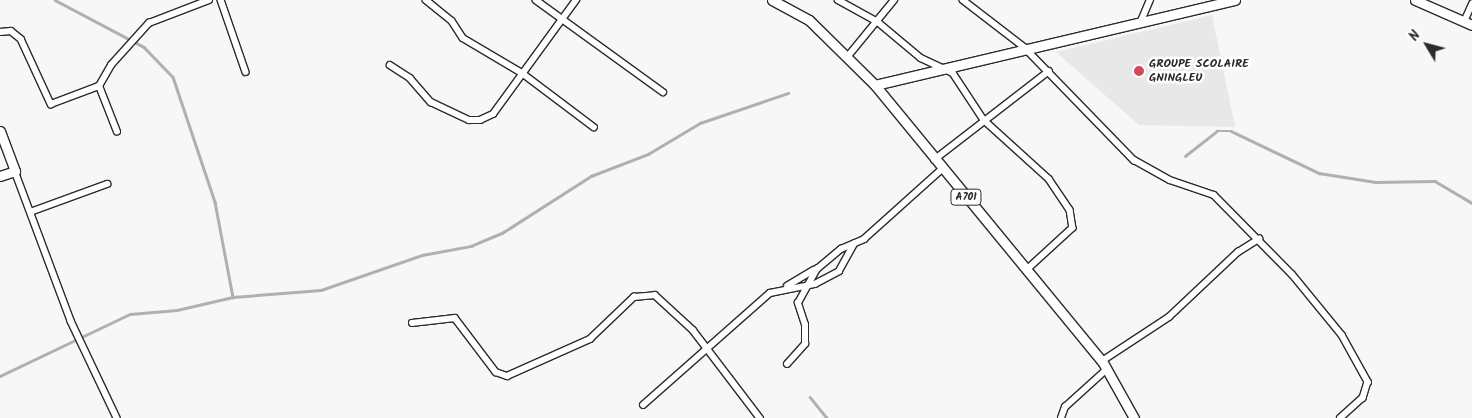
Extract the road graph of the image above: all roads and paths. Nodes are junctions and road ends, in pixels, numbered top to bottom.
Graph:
1 (209, 0) edge
2 (221, 0) edge
3 (426, 0) edge
4 (536, 0) edge
5 (576, 0) edge
6 (772, 0) edge
7 (838, 0) edge
8 (894, 0) edge
9 (963, 0) edge
10 (1150, 0) edge
11 (1235, 0) edge
12 (1415, 0) edge
13 (1224, 1) edge
14 (1472, 4) edge
15 (563, 19) junction
16 (1141, 21) junction
17 (878, 22) junction
18 (1468, 24) edge
19 (0, 32) edge
20 (1024, 47) junction
21 (849, 55) junction
22 (390, 65) dead end
23 (940, 66) junction
24 (1049, 71) junction
25 (246, 72) dead end
26 (522, 73) junction
27 (876, 85) junction
28 (99, 86) junction
29 (663, 92) dead end
30 (984, 120) junction
31 (594, 127) dead end
32 (0, 131) edge
33 (117, 132) dead end
34 (934, 160) junction
35 (942, 169) junction
36 (15, 171) junction
37 (0, 176) edge
38 (107, 184) dead end
39 (33, 211) junction
40 (1259, 239) junction
41 (854, 244) junction
42 (816, 269) junction
43 (1027, 270) junction
44 (805, 286) junction
45 (786, 287) junction
46 (412, 323) dead end
47 (707, 348) junction
48 (787, 364) dead end
49 (1104, 365) junction
50 (643, 405) dead end
51 (117, 418) edge
52 (760, 418) edge
53 (1061, 418) edge
54 (1134, 418) edge
55 (1341, 418) edge

1 - 28 street
2 - 25 street
3 - 26 street
4 - 15 street
5 - 15 street
6 - 21 main road, A701
7 - 17 street
8 - 17 street
9 - 20 street
10 - 16 street
11 - 13 main road
12 - 18 main road
13 - 16 main road
14 - 18 street
15 - 26 street
15 - 29 street
16 - 20 main road
17 - 21 street
17 - 23 street
19 - 28 street
20 - 23 main road
20 - 24 street
21 - 27 main road, A701
22 - 26 street
23 - 27 main road
23 - 30 street
24 - 30 street
24 - 40 street
26 - 31 street
27 - 34 main road, A701
28 - 33 street
30 - 34 street
30 - 43 street
32 - 36 main road
34 - 35 main road, A701
35 - 41 street
35 - 43 main road, A701
36 - 37 main road
36 - 39 street
38 - 39 street
39 - 51 street
40 - 49 street
40 - 55 street
41 - 42 street
41 - 44 street
42 - 44 street
42 - 45 street
43 - 49 main road, A701
44 - 45 street
44 - 48 street
45 - 47 street
46 - 47 street
47 - 50 street
47 - 52 street
49 - 53 street
49 - 54 main road, A701

